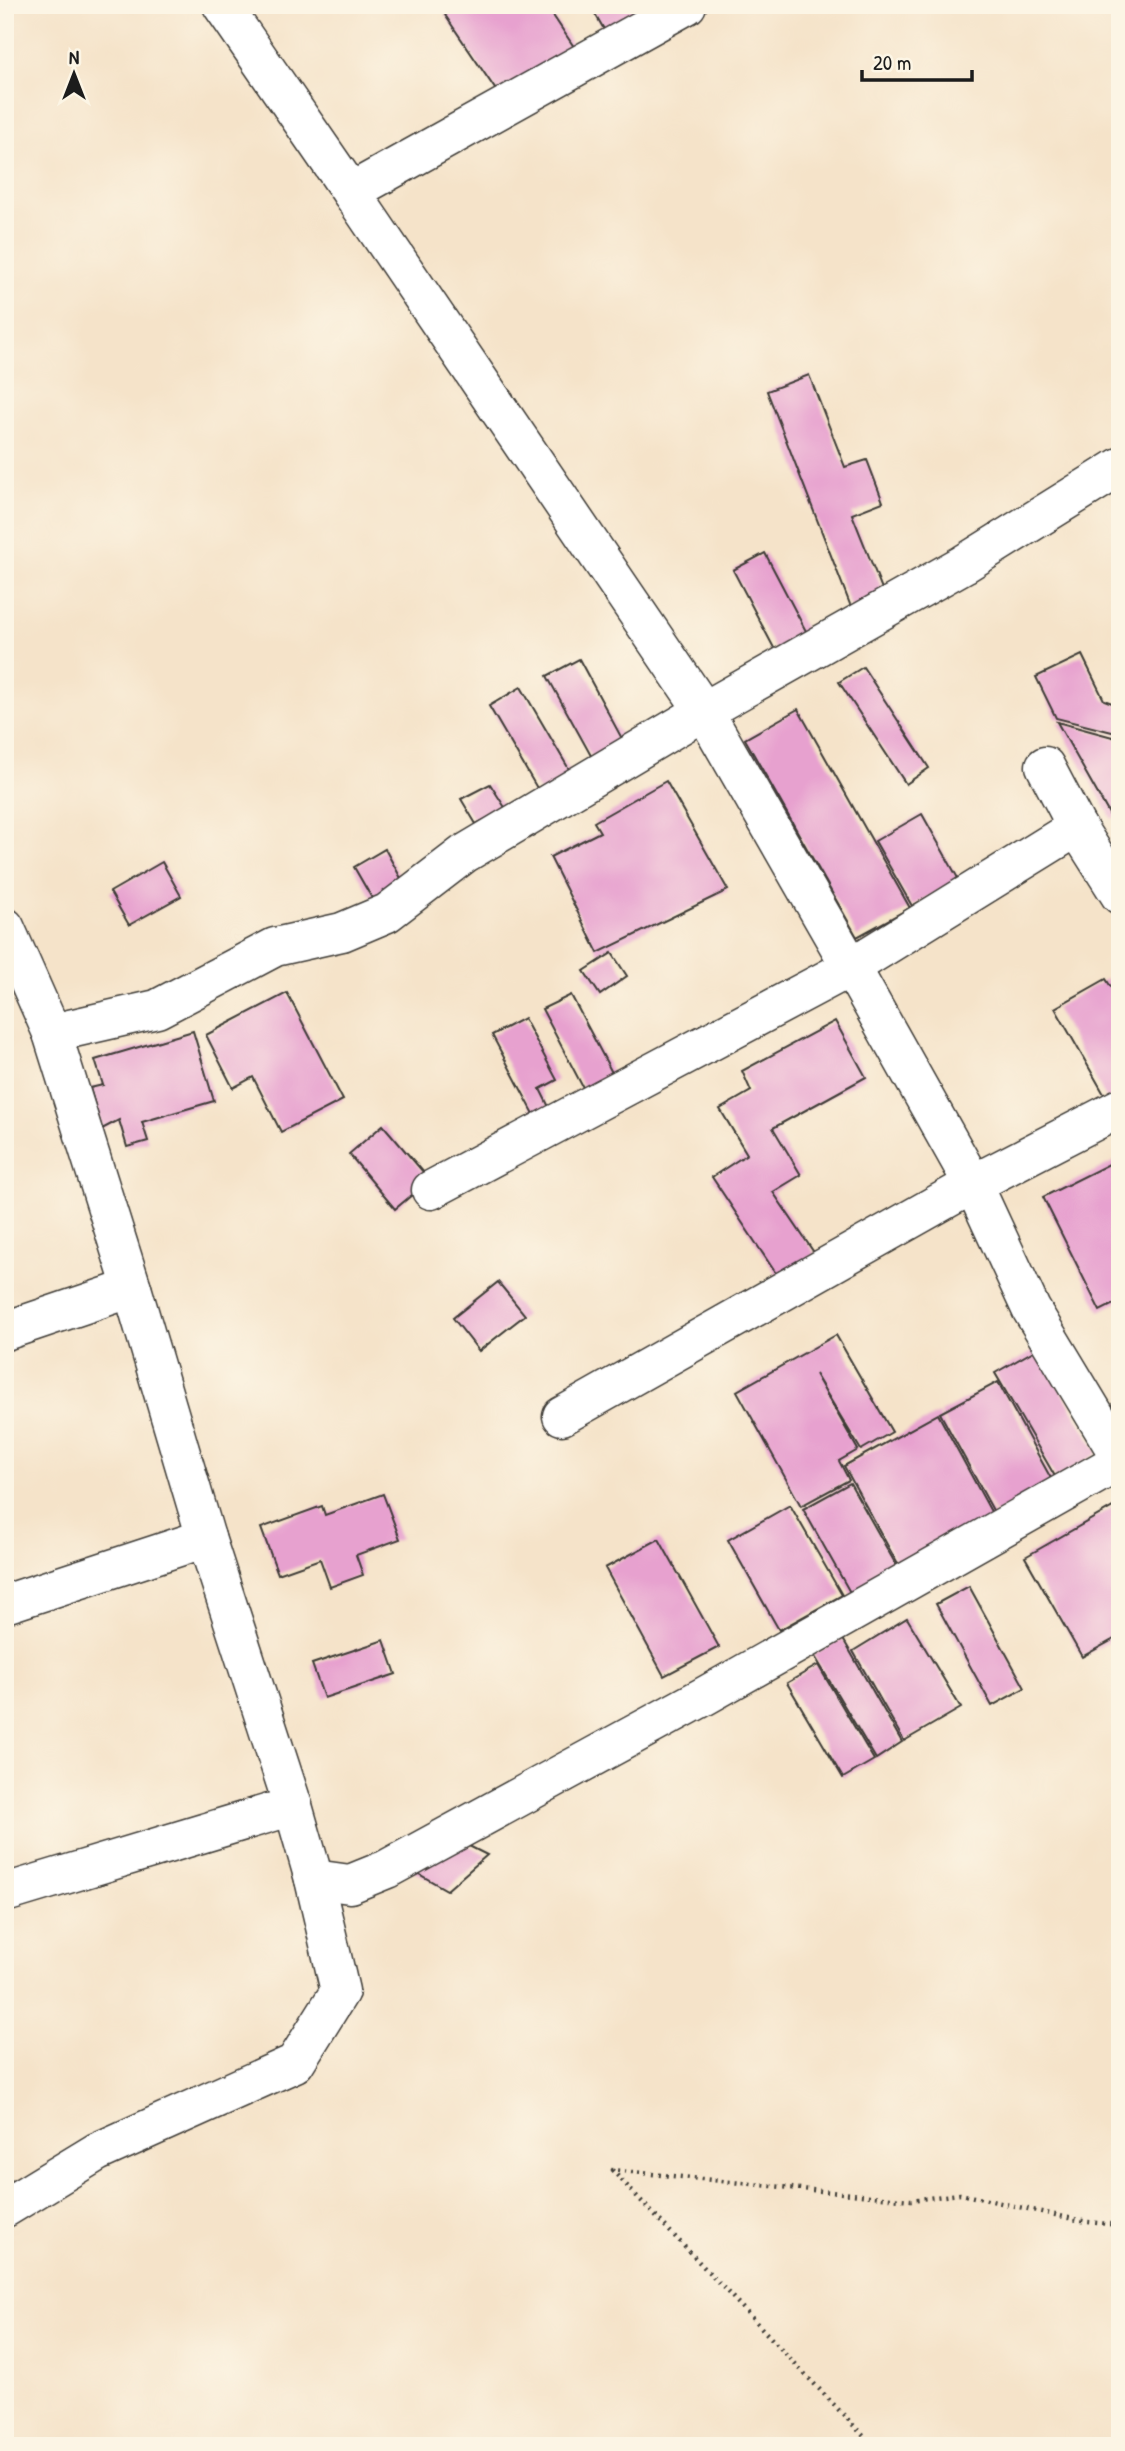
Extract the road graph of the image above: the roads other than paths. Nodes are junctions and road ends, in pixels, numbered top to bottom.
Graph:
1 (222, 5) edge
2 (687, 5) edge
3 (351, 192) junction
4 (1120, 467) edge
5 (705, 712) junction
6 (1045, 766) dead end
7 (1077, 827) junction
8 (1120, 895) edge
9 (5, 927) edge
10 (851, 967) junction
11 (52, 1033) junction
12 (1120, 1108) edge
13 (973, 1184) junction
14 (431, 1191) dead end
15 (132, 1288) junction
16 (5, 1331) edge
17 (562, 1416) dead end
18 (1120, 1459) edge
19 (206, 1538) junction
20 (5, 1604) edge
21 (293, 1806) junction
22 (314, 1879) junction
23 (5, 1893) edge
24 (5, 2208) edge

1 - 3 street
2 - 3 street
3 - 5 street
4 - 5 street
5 - 10 street
5 - 11 street
6 - 7 street
7 - 8 street
7 - 10 street
9 - 11 street
10 - 13 street
10 - 14 street
11 - 15 street
12 - 13 street
13 - 17 street
13 - 18 street
15 - 16 street
15 - 19 street
18 - 22 street
19 - 20 street
19 - 21 street
21 - 22 street
21 - 23 street
22 - 24 street

